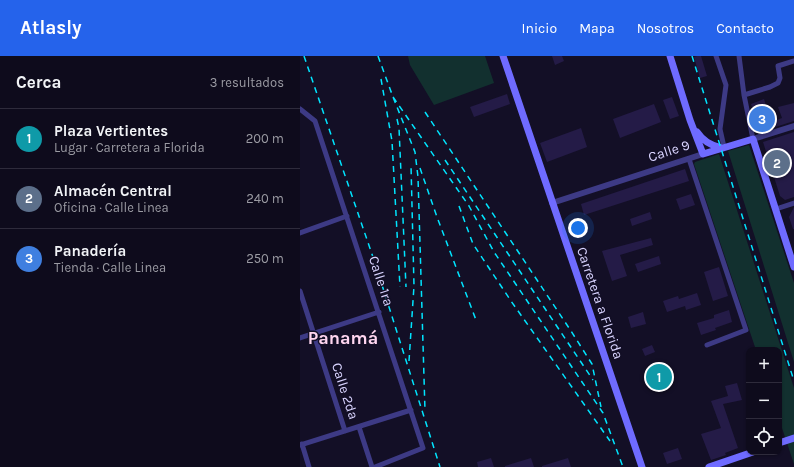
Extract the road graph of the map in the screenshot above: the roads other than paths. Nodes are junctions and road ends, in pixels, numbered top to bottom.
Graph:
1 (503, 56) edge
2 (670, 56) edge
3 (716, 56) edge
4 (739, 56) edge
5 (794, 61) edge
6 (744, 95) junction
7 (300, 109) edge
8 (690, 120) junction
9 (794, 126) edge
10 (753, 139) junction
11 (723, 147) junction
12 (703, 154) junction
13 (689, 159) junction
14 (552, 203) junction
15 (794, 203) edge
16 (776, 209) junction
17 (347, 216) junction
18 (300, 233) edge
19 (794, 267) edge
20 (300, 291) edge
21 (379, 312) junction
22 (314, 334) junction
23 (300, 338) edge
24 (707, 345) dead end
25 (411, 410) junction
26 (358, 427) junction
27 (345, 431) junction
28 (794, 438) edge
29 (782, 442) edge
30 (301, 444) edge
31 (746, 454) edge
32 (310, 467) edge
33 (372, 467) edge
34 (375, 467) edge
35 (642, 467) edge
36 (710, 467) edge

1 - 14 main road, Carretera a Florida
2 - 8 main road
3 - 11 street
4 - 6 street
5 - 6 street
6 - 10 street
7 - 17 street, Calle 1ra
8 - 11 main road
8 - 12 main road
9 - 10 street, Calle 9
10 - 11 main road, Calle 9
10 - 16 main road
11 - 12 main road, Calle 9
12 - 13 street, Calle 9
13 - 14 street, Calle 9
13 - 24 street
14 - 35 main road, Carretera a Florida
15 - 16 street
16 - 19 main road
17 - 18 street
17 - 21 street, Calle 1ra
20 - 22 street, Calle 2da
21 - 22 street
21 - 25 street, Calle 1ra
22 - 23 street
22 - 27 street, Calle 2da
25 - 26 street
25 - 34 street, Calle 1ra
26 - 27 street
26 - 33 street, Calle 2da
27 - 30 street
28 - 29 main road
30 - 32 street
31 - 36 main road

